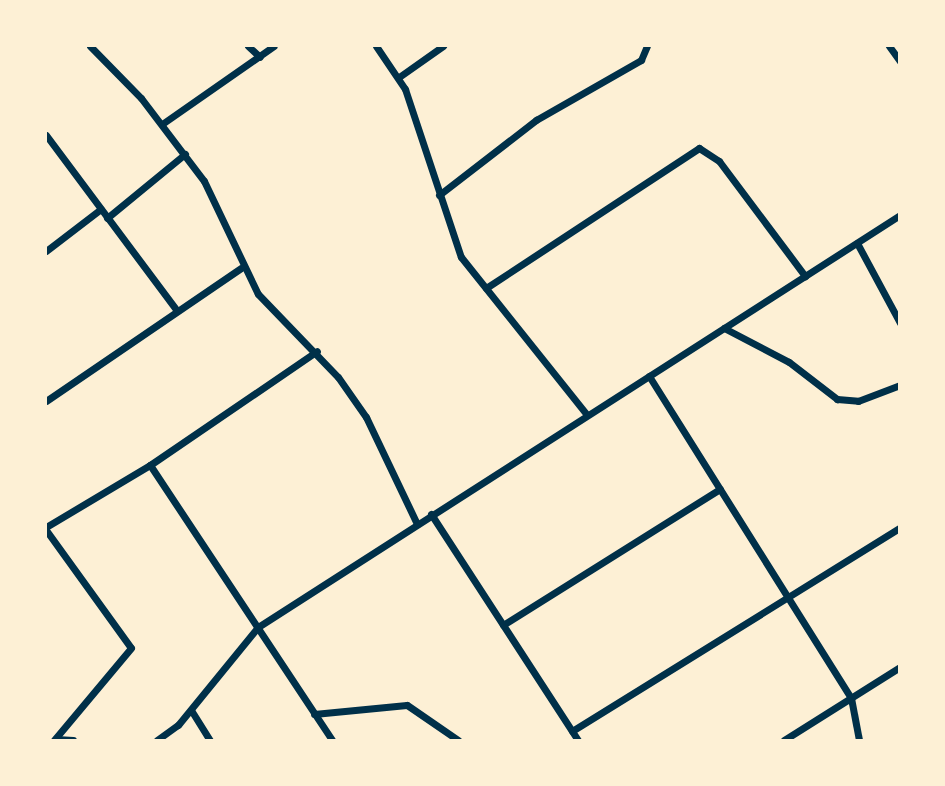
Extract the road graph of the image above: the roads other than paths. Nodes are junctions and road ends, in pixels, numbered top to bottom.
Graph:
1 (90, 46) edge
2 (248, 46) edge
3 (274, 46) edge
4 (376, 46) edge
5 (443, 46) edge
6 (646, 46) edge
7 (889, 46) edge
8 (260, 57) junction
9 (900, 61) edge
10 (399, 77) junction
11 (162, 124) junction
12 (46, 135) edge
13 (185, 154) junction
14 (439, 195) junction
15 (101, 209) junction
16 (900, 215) edge
17 (107, 218) junction
18 (857, 243) junction
19 (46, 251) edge
20 (241, 268) junction
21 (805, 276) junction
22 (486, 288) junction
23 (175, 308) junction
24 (900, 323) edge
25 (724, 328) junction
26 (317, 351) junction
27 (649, 376) junction
28 (900, 385) edge
29 (46, 401) edge
30 (587, 415) junction
31 (150, 465) junction
32 (720, 489) junction
33 (432, 514) junction
34 (417, 524) junction
35 (900, 528) edge
36 (46, 529) edge
37 (789, 600) junction
38 (503, 625) junction
39 (258, 627) junction
40 (900, 667) edge
41 (850, 698) junction
42 (191, 710) junction
43 (314, 714) junction
44 (572, 732) junction
45 (55, 740) edge
46 (73, 740) edge
47 (157, 740) edge
48 (210, 740) edge
49 (331, 740) edge
50 (458, 740) edge
51 (578, 740) edge
52 (784, 740) edge
53 (859, 740) edge

1 - 11 street
2 - 8 street
3 - 8 street
4 - 10 street
5 - 10 street
6 - 14 street
7 - 9 street
8 - 11 street
10 - 14 street
11 - 13 street
12 - 15 street
13 - 17 street
13 - 20 street
14 - 22 street
15 - 17 street
15 - 19 street
16 - 18 street
17 - 23 street
18 - 21 street
18 - 24 street
20 - 23 street
20 - 26 street
21 - 22 street
21 - 25 street
22 - 30 street
23 - 29 street
25 - 27 street
25 - 28 street
26 - 31 street
26 - 34 street
27 - 30 street
27 - 32 street
30 - 33 street
31 - 36 street
31 - 39 street
32 - 37 street
32 - 38 street
33 - 34 street
33 - 38 street
34 - 39 street
35 - 37 street
36 - 45 street
37 - 41 street
37 - 44 street
38 - 44 street
39 - 42 street
39 - 43 street
40 - 41 street
41 - 52 street
41 - 53 street
42 - 47 street
42 - 48 street
43 - 49 street
43 - 50 street
44 - 51 street
45 - 46 street

